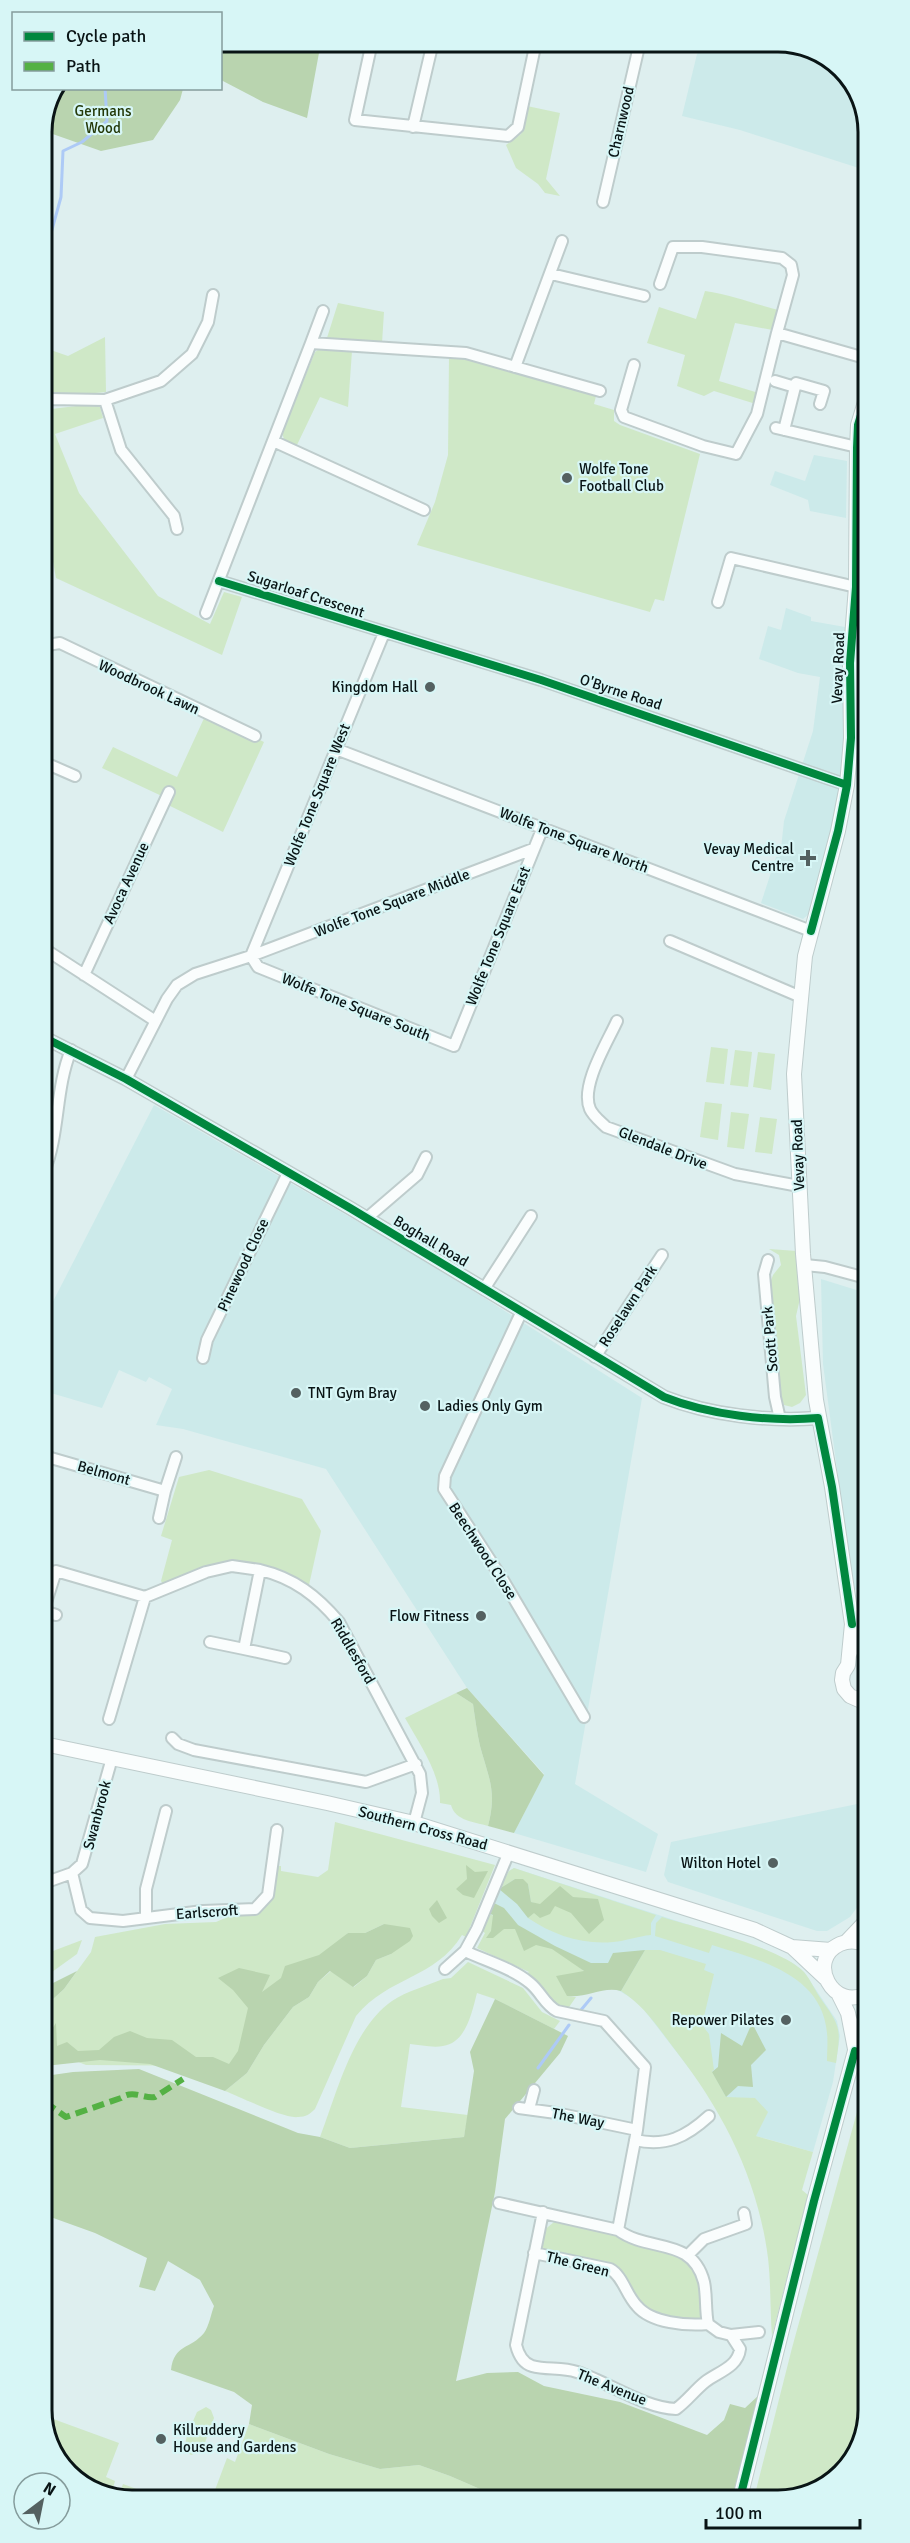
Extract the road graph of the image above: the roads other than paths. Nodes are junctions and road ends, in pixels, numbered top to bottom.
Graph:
1 (370, 52) edge
2 (431, 52) edge
3 (534, 53) edge
4 (638, 53) edge
5 (413, 128) junction
6 (603, 202) dead end
7 (562, 241) dead end
8 (551, 274) junction
9 (660, 284) dead end
10 (213, 295) dead end
11 (644, 296) dead end
12 (323, 311) dead end
13 (777, 333) junction
14 (311, 344) junction
15 (858, 356) edge
16 (634, 365) dead end
17 (515, 367) junction
18 (775, 381) dead end
19 (795, 387) junction
20 (600, 391) dead end
21 (52, 399) edge
22 (105, 400) junction
23 (820, 404) dead end
24 (858, 425) edge
25 (273, 441) junction
26 (857, 447) junction
27 (858, 482) edge
28 (424, 510) dead end
29 (177, 530) dead end
30 (219, 581) junction
31 (858, 586) edge
32 (718, 602) dead end
33 (858, 608) edge
34 (206, 613) dead end
35 (384, 633) junction
36 (52, 644) edge
37 (255, 736) dead end
38 (336, 749) junction
39 (52, 766) edge
40 (75, 776) dead end
41 (848, 785) junction
42 (169, 792) dead end
43 (543, 827) junction
44 (533, 849) junction
45 (811, 931) junction
46 (670, 941) dead end
47 (52, 954) edge
48 (250, 956) junction
49 (84, 975) junction
50 (801, 997) junction
51 (154, 1020) junction
52 (616, 1021) dead end
53 (52, 1040) edge
54 (454, 1046) joint
55 (71, 1050) junction
56 (126, 1079) junction
57 (52, 1146) edge
58 (426, 1157) dead end
59 (288, 1173) junction
60 (799, 1186) junction
61 (531, 1216) dead end
62 (367, 1218) junction
63 (662, 1255) dead end
64 (768, 1260) dead end
65 (805, 1265) junction
66 (858, 1276) edge
67 (484, 1289) junction
68 (521, 1312) junction
69 (595, 1357) junction
70 (203, 1358) dead end
71 (819, 1418) junction
72 (780, 1419) junction
73 (176, 1457) dead end
74 (52, 1458) edge
75 (165, 1491) junction
76 (159, 1518) dead end
77 (260, 1570) junction
78 (52, 1584) edge
79 (145, 1598) junction
80 (52, 1613) edge
81 (56, 1615) dead end
82 (852, 1624) junction
83 (858, 1638) edge
84 (210, 1642) dead end
85 (244, 1649) junction
86 (285, 1658) dead end
87 (858, 1660) edge
88 (848, 1665) junction
89 (858, 1699) edge
90 (584, 1717) dead end
91 (109, 1719) dead end
92 (172, 1738) dead end
93 (52, 1746) edge
94 (112, 1758) junction
95 (416, 1764) junction
96 (166, 1811) dead end
97 (414, 1823) junction
98 (277, 1830) dead end
99 (509, 1852) junction
100 (72, 1873) junction
101 (52, 1880) edge
102 (146, 1917) junction
103 (858, 1929) edge
104 (847, 1941) junction
105 (858, 1941) edge
106 (792, 1947) junction
107 (831, 1950) junction
108 (465, 1951) junction
109 (445, 1969) dead end
110 (825, 1978) junction
111 (839, 1995) junction
112 (858, 1996) edge
113 (858, 2043) edge
114 (855, 2051) junction
115 (534, 2090) dead end
116 (709, 2116) dead end
117 (636, 2135) junction
118 (500, 2203) dead end
119 (543, 2212) junction
120 (746, 2223) dead end
121 (622, 2233) junction
122 (534, 2253) junction
123 (688, 2255) junction
124 (708, 2324) junction
125 (759, 2332) dead end
126 (731, 2335) junction
127 (742, 2490) edge

1 - 5 street
2 - 5 street
3 - 5 street
4 - 6 street, Charnwood
7 - 8 street
8 - 11 street
8 - 17 street
9 - 13 street
10 - 22 street
12 - 14 street
13 - 15 street
13 - 16 street
14 - 17 street
14 - 25 street
17 - 20 street
18 - 19 street
19 - 23 street
19 - 26 street
21 - 22 street
22 - 29 street
24 - 26 main road, Vevay Road
25 - 28 street
25 - 30 street
26 - 27 main road, Vevay Road
30 - 34 street
30 - 35 street, Sugarloaf Crescent
31 - 32 street
33 - 41 main road, Vevay Road
35 - 38 street, Wolfe Tone Square West
35 - 41 street, O'Byrne Road
36 - 37 street, Woodbrook Lawn
38 - 43 street, Wolfe Tone Square North
38 - 48 street, Wolfe Tone Square West
39 - 40 street
41 - 45 main road, Vevay Road
42 - 49 street, Avoca Avenue
43 - 44 street, Wolfe Tone Square East
43 - 45 street, Wolfe Tone Square North
44 - 48 street, Wolfe Tone Square Middle
44 - 54 street, Wolfe Tone Square East
45 - 50 main road, Vevay Road
46 - 50 street
47 - 49 street
48 - 51 street
48 - 54 street, Wolfe Tone Square South
49 - 51 street
50 - 60 main road, Vevay Road
51 - 56 street
52 - 60 street, Glendale Drive
53 - 55 street, Boghall Road
55 - 56 street, Boghall Road
55 - 57 street
56 - 59 street, Boghall Road
58 - 62 street
59 - 62 street, Boghall Road
59 - 70 street, Pinewood Close
60 - 65 main road, Vevay Road
61 - 67 street
62 - 67 street, Boghall Road
63 - 69 street, Roselawn Park
64 - 72 street, Scott Park
65 - 66 street
65 - 71 main road, Vevay Road
67 - 68 street, Boghall Road
68 - 69 street, Boghall Road
68 - 90 street, Beechwood Close
69 - 72 street, Boghall Road
71 - 72 street, Boghall Road
71 - 82 main road, Vevay Road
73 - 75 street
74 - 75 street, Belmont
75 - 76 street
77 - 79 street, Riddlesford
77 - 85 street
77 - 95 street, Riddlesford
78 - 79 street
79 - 91 street
80 - 81 street
82 - 83 main road, Vevay Road
82 - 88 main road, Vevay Road
84 - 85 street
85 - 86 street
87 - 88 main road, Vevay Road
88 - 89 main road, Vevay Road
92 - 95 street
93 - 94 main road, Southern Cross Road
94 - 97 main road, Southern Cross Road
94 - 100 street, Swanbrook
95 - 97 street, Riddlesford
96 - 102 street
97 - 99 main road, Southern Cross Road
98 - 102 street, Earlscroft
99 - 106 main road, Southern Cross Road
99 - 108 street
100 - 101 street
100 - 102 street, Earlscroft
103 - 104 main road
104 - 105 main road
104 - 107 main road
106 - 107 main road, Southern Cross Road
106 - 110 main road, Southern Cross Road
107 - 110 main road
108 - 109 street
108 - 117 street
110 - 111 main road, Southern Cross Road
111 - 112 main road
111 - 114 main road, Southern Cross Road
113 - 114 main road
114 - 127 main road
115 - 117 street, The Way
116 - 117 street, The Way
117 - 121 street
118 - 119 street
119 - 121 street
119 - 122 street, The Avenue
120 - 123 street
121 - 123 street
122 - 124 street, The Green
122 - 126 street, The Avenue
123 - 124 street
124 - 126 street
125 - 126 street

